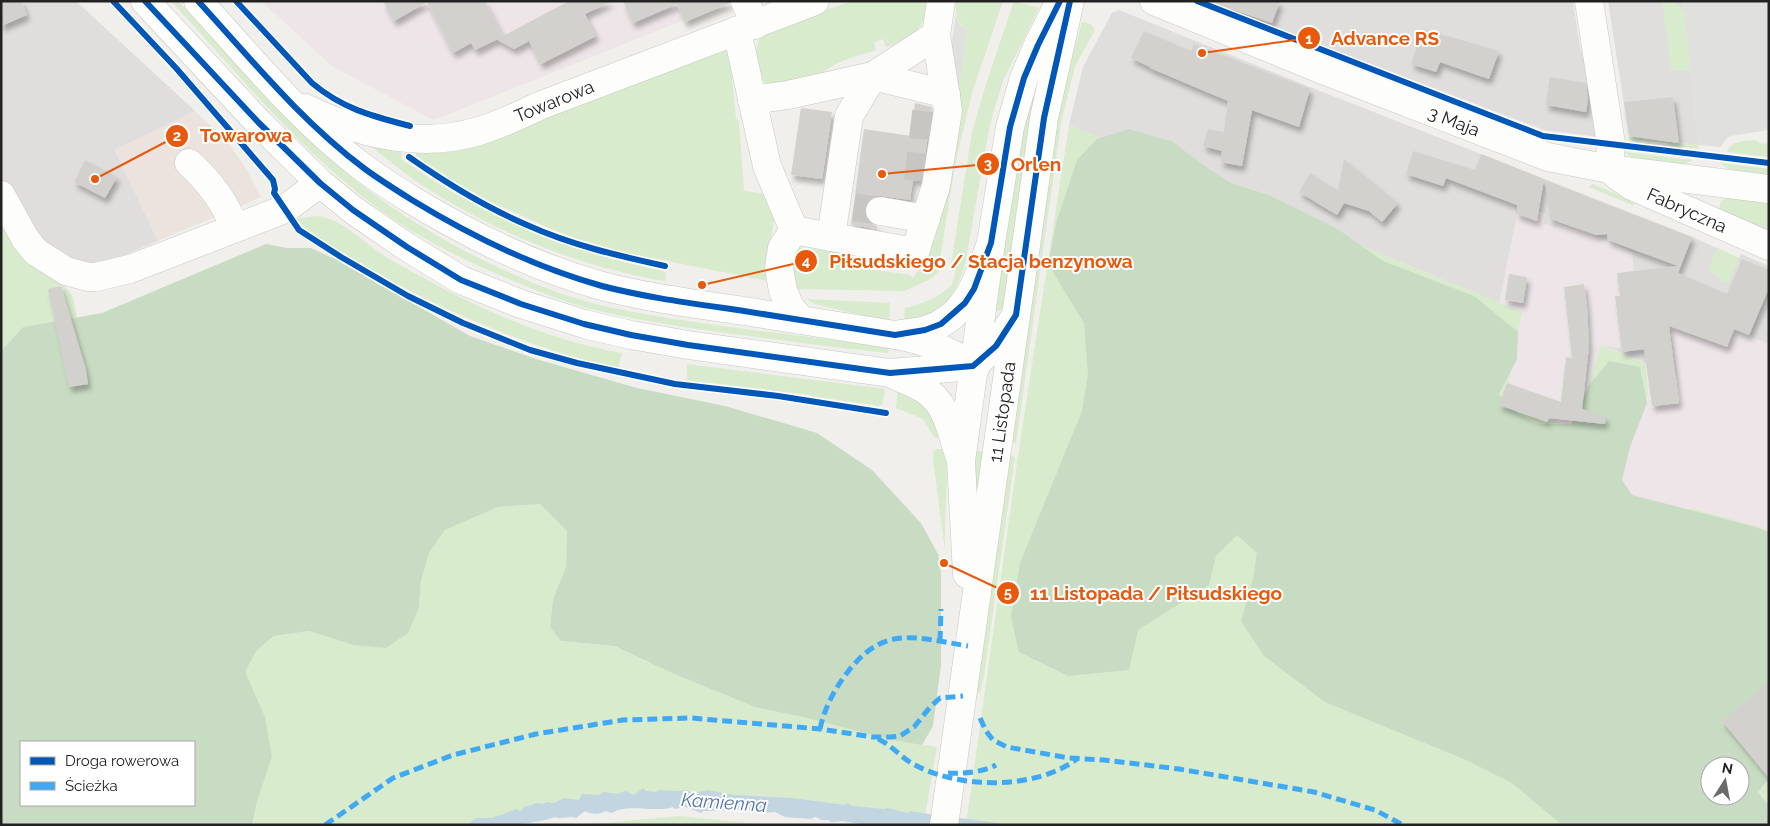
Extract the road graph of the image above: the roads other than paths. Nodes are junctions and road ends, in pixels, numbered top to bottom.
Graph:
1 (145, 1) edge
2 (198, 1) edge
3 (815, 1) edge
4 (940, 1) edge
5 (1060, 1) edge
6 (1070, 1) edge
7 (1154, 1) edge
8 (1589, 1) edge
9 (745, 19) edge
10 (936, 35) junction
11 (873, 76) junction
12 (934, 96) junction
13 (288, 99) junction
14 (752, 100) junction
15 (189, 163) dead end
16 (1609, 169) junction
17 (918, 181) tunnel mouth
18 (320, 183) junction
19 (1769, 189) edge
20 (1, 195) edge
21 (851, 212) junction
22 (923, 227) junction
23 (235, 228) junction
24 (794, 230) junction
25 (991, 243) junction
26 (1769, 246) edge
27 (1016, 315) junction
28 (801, 320) junction
29 (895, 335) junction
30 (973, 366) junction
31 (890, 373) junction
32 (998, 437) junction
33 (961, 461) junction
34 (968, 646) junction
35 (944, 825) edge

1 - 18 street
2 - 13 street
3 - 9 street, Towarowa
4 - 10 street
5 - 25 street, 11 Listopada
6 - 27 street, 11 Listopada
7 - 16 street, 3 Maja
8 - 16 street
9 - 13 street, Towarowa
9 - 14 street
10 - 11 street
10 - 12 street
11 - 12 street
11 - 14 street
11 - 21 street
12 - 22 street
13 - 28 street
14 - 24 street
15 - 23 street
16 - 19 street, 3 Maja
16 - 26 street, Fabryczna
17 - 22 street
18 - 23 street
18 - 31 street
20 - 23 street
21 - 22 street
21 - 22 street
21 - 24 street
24 - 28 street
25 - 29 street
25 - 30 street, 11 Listopada
27 - 30 street
27 - 32 street, 11 Listopada
28 - 29 street
29 - 30 street
30 - 31 street
30 - 32 street
30 - 33 street, 11 Listopada
31 - 33 street
32 - 34 street, 11 Listopada
33 - 34 street, 11 Listopada
34 - 35 street, 11 Listopada

